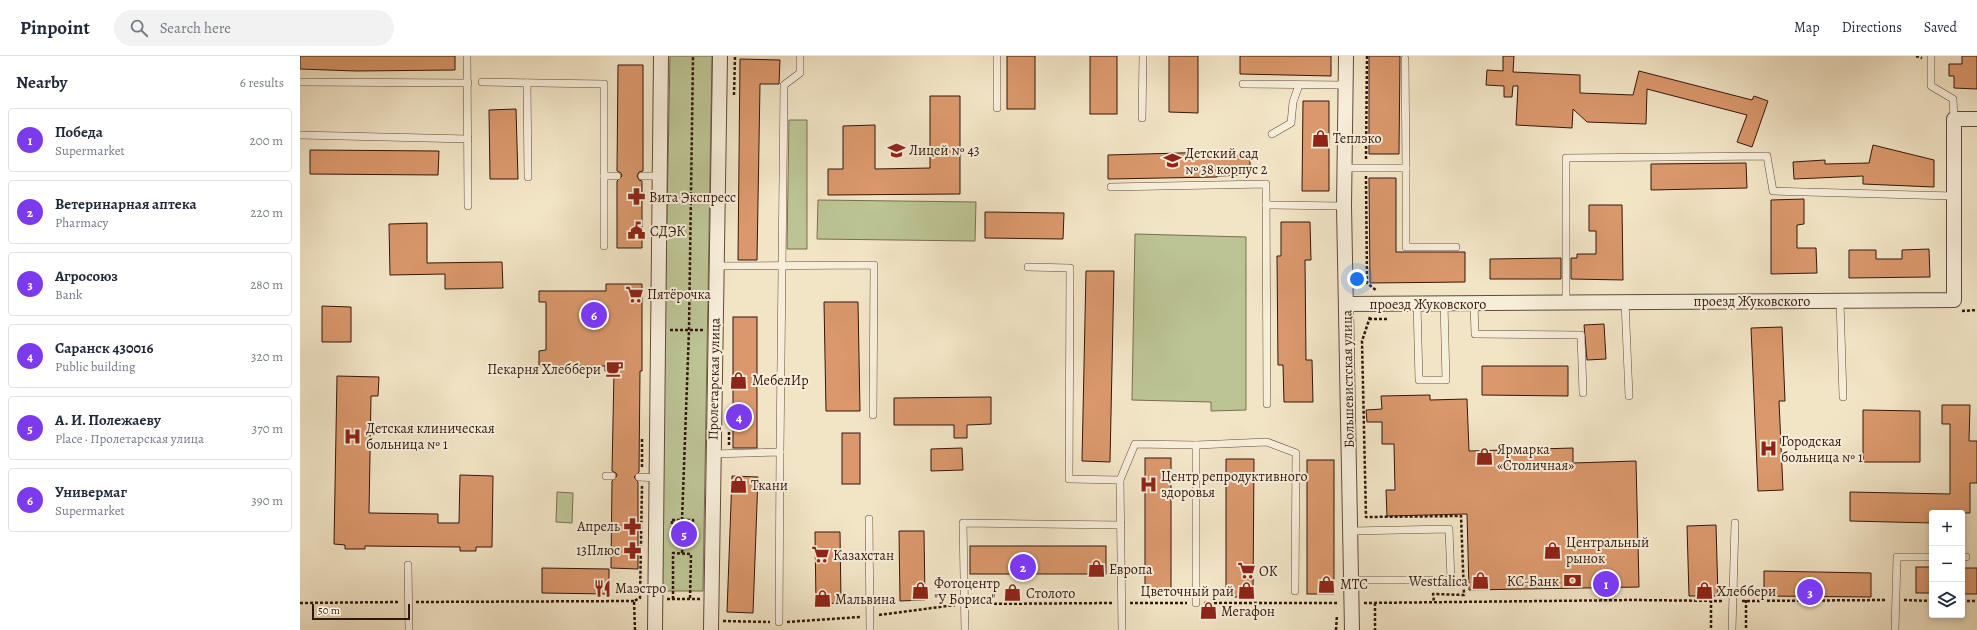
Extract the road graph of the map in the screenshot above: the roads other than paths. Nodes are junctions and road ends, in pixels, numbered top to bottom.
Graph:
1 (468, 56) edge
2 (662, 56) edge
3 (720, 56) edge
4 (800, 56) edge
5 (997, 56) edge
6 (1143, 56) edge
7 (1346, 56) edge
8 (1931, 56) edge
9 (1405, 59) dead end
10 (300, 82) edge
11 (482, 82) dead end
12 (468, 83) junction
13 (526, 83) junction
14 (1243, 84) dead end
15 (1299, 85) junction
16 (1345, 85) junction
17 (997, 108) dead end
18 (1142, 118) dead end
19 (1954, 119) junction
20 (1977, 119) edge
21 (1272, 134) dead end
22 (300, 135) edge
23 (468, 139) junction
24 (1344, 168) junction
25 (1406, 168) junction
26 (604, 176) junction
27 (617, 176) dead end
28 (642, 176) dead end
29 (660, 176) junction
30 (528, 177) dead end
31 (1111, 187) dead end
32 (1954, 196) junction
33 (1266, 205) junction
34 (468, 206) dead end
35 (1344, 206) junction
36 (604, 246) dead end
37 (1456, 247) dead end
38 (781, 265) junction
39 (716, 266) junction
40 (1028, 267) dead end
41 (1840, 301) junction
42 (1566, 302) junction
43 (1625, 302) junction
44 (1444, 303) junction
45 (1474, 303) junction
46 (1346, 304) junction
47 (1417, 304) junction
48 (1583, 393) dead end
49 (1629, 396) dead end
50 (1843, 397) dead end
51 (1267, 404) dead end
52 (873, 415) dead end
53 (1196, 445) junction
54 (780, 452) junction
55 (713, 454) junction
56 (640, 477) road end
57 (657, 478) junction
58 (1120, 480) junction
59 (869, 520) dead end
60 (1735, 523) dead end
61 (1121, 525) junction
62 (1351, 531) junction
63 (1929, 557) edge
64 (408, 565) dead end
65 (1352, 580) junction
66 (1294, 591) dead end
67 (1196, 603) road end
68 (779, 622) road end
69 (715, 626) edge
70 (409, 630) edge
71 (655, 630) edge
72 (870, 630) edge
73 (965, 630) edge
74 (1122, 630) edge
75 (1352, 630) edge
76 (1732, 630) edge
77 (1895, 630) edge

1 - 12 lane
2 - 29 street
3 - 39 street, Пролетарская улица
4 - 38 lane
5 - 17 lane
6 - 18 lane
7 - 16 street, Большевистская улица
8 - 19 lane
9 - 25 lane
10 - 12 lane
11 - 13 lane
12 - 23 lane
13 - 26 lane
13 - 30 lane
14 - 15 lane
15 - 16 lane
15 - 21 lane
16 - 24 street, Большевистская улица
19 - 20 street
19 - 32 street, проезд Жуковского
22 - 23 lane
23 - 34 lane
24 - 25 lane
24 - 35 street, Большевистская улица
25 - 37 lane
26 - 27 lane
26 - 36 lane
28 - 29 lane
29 - 57 street
31 - 33 lane
32 - 41 street, проезд Жуковского
32 - 42 lane
33 - 35 lane
33 - 51 lane
35 - 46 street, Большевистская улица
38 - 39 lane
38 - 52 lane
38 - 54 lane
39 - 55 street, Пролетарская улица
40 - 58 lane
41 - 43 street, проезд Жуковского
41 - 50 lane
42 - 43 street, проезд Жуковского
42 - 45 street, проезд Жуковского
43 - 49 lane
44 - 45 street, проезд Жуковского
44 - 47 street, проезд Жуковского
44 - 47 lane
45 - 48 lane
46 - 47 street, проезд Жуковского
46 - 62 street, Большевистская улица
53 - 58 lane
53 - 66 lane
53 - 67 lane
54 - 55 lane
54 - 68 lane
55 - 69 street, Пролетарская улица
56 - 57 lane
57 - 71 street
58 - 61 lane
59 - 72 lane
60 - 76 lane
61 - 73 lane
61 - 74 lane
62 - 65 street, Большевистская улица
62 - 65 lane
63 - 77 lane
64 - 70 lane
65 - 75 street, Большевистская улица

